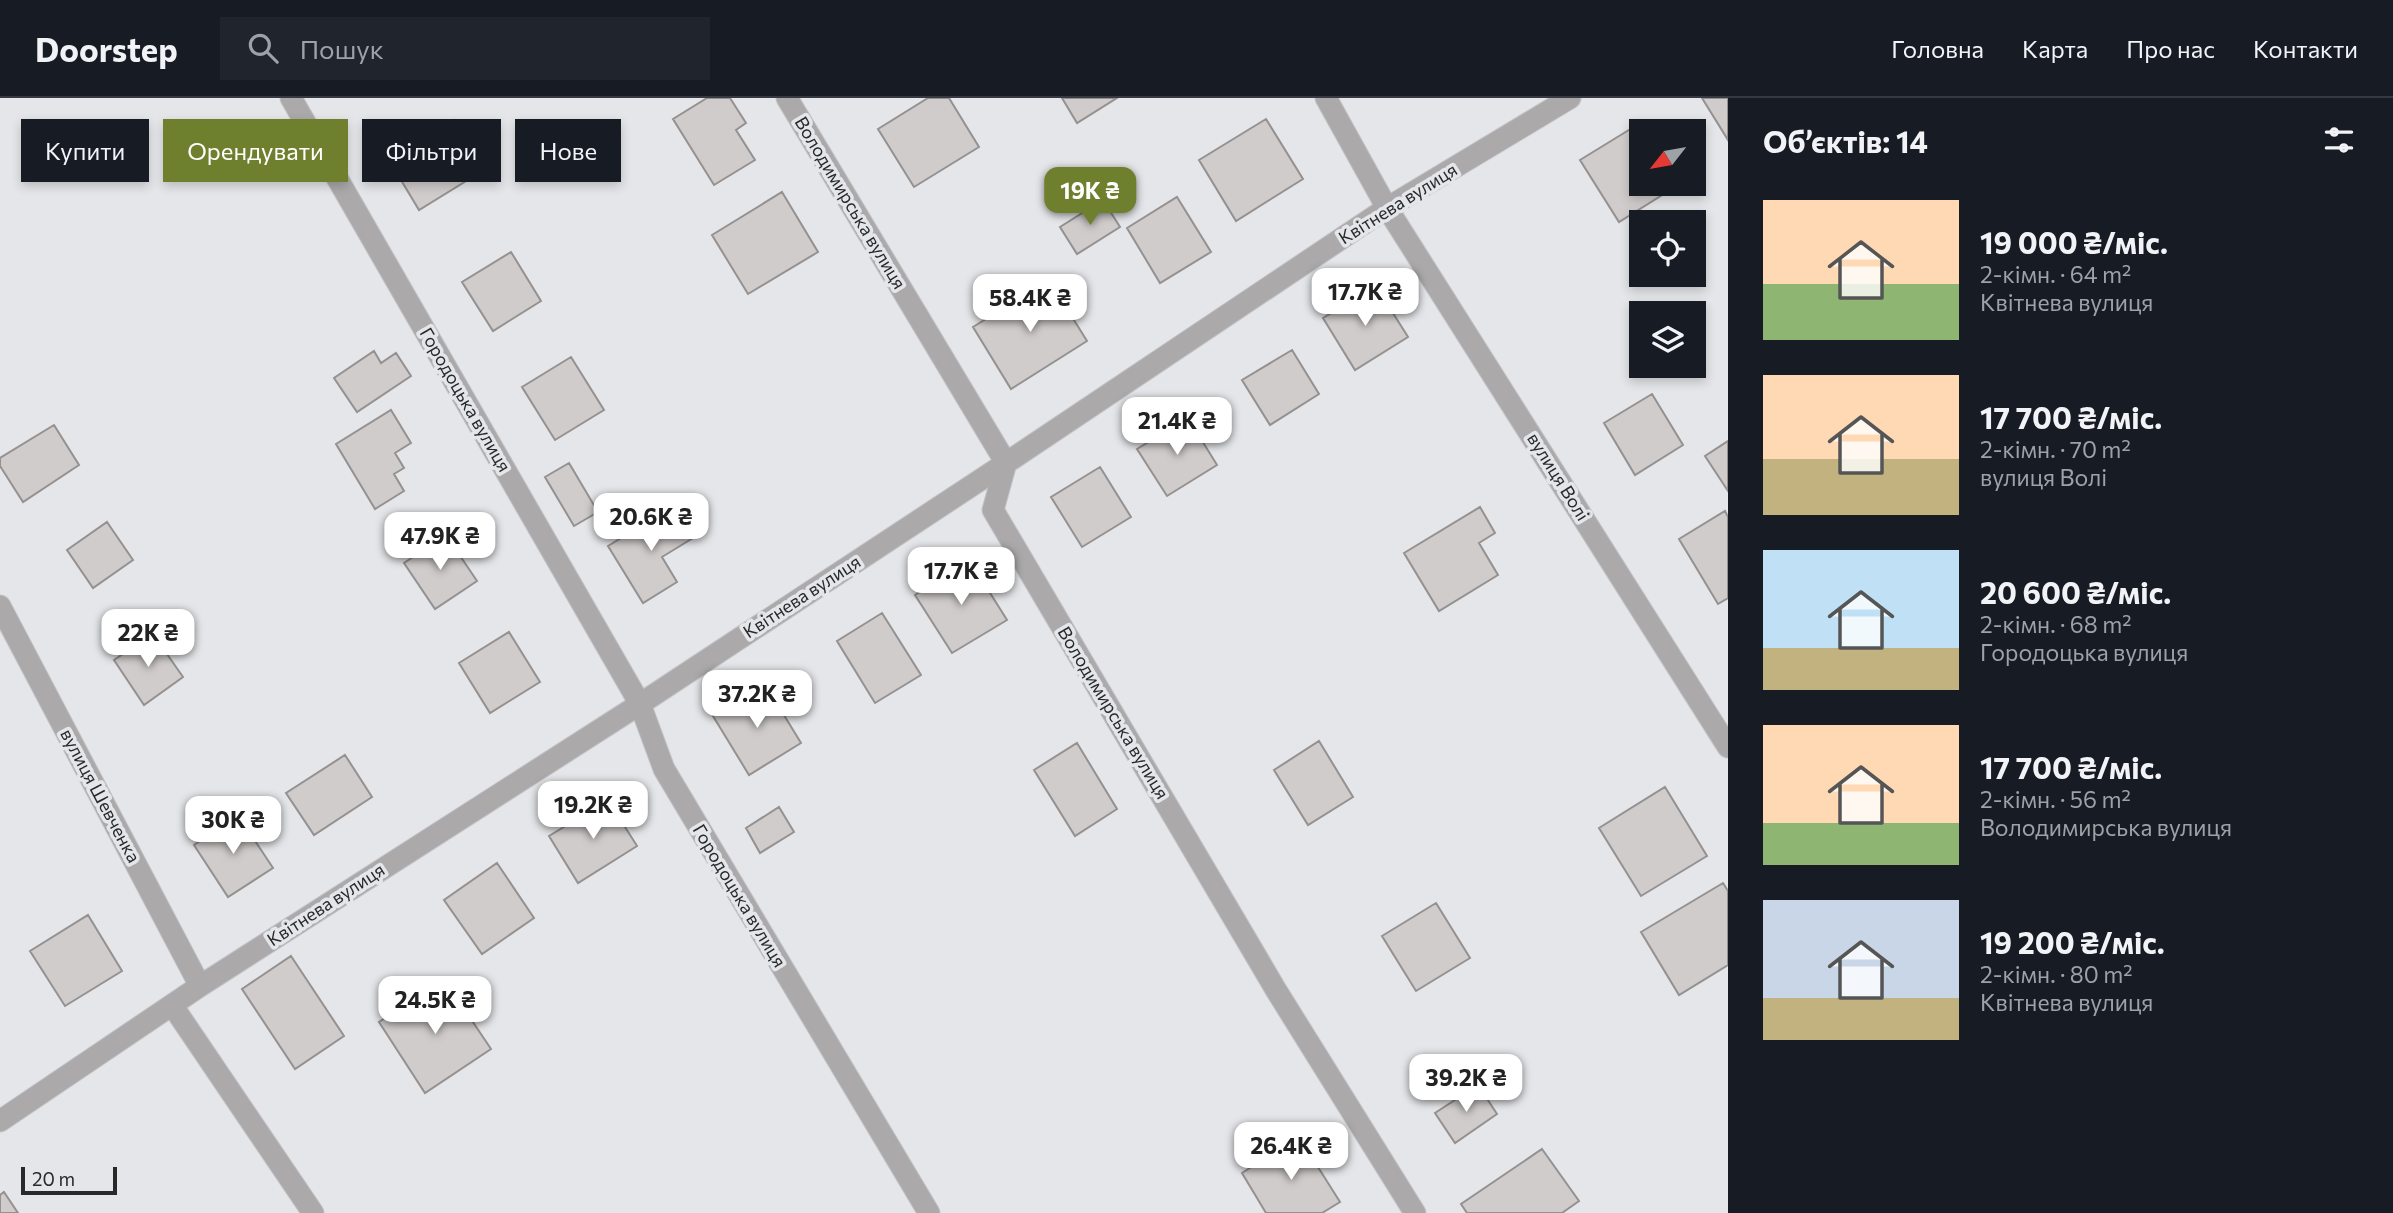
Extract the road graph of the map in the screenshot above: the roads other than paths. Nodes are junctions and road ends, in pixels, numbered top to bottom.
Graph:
1 (291, 98) edge
2 (787, 98) edge
3 (1325, 98) edge
4 (1570, 98) edge
5 (1387, 208) junction
6 (1006, 463) junction
7 (0, 606) edge
8 (640, 704) junction
9 (1728, 747) edge
10 (200, 986) junction
11 (172, 1005) junction
12 (0, 1121) edge
13 (313, 1213) edge
14 (929, 1213) edge
15 (1415, 1213) edge

1 - 8 street, Городоцька вулиця
2 - 6 street, Володимирська вулиця
3 - 5 street, вулиця Волі
4 - 5 street, Квітнева вулиця
5 - 6 street, Квітнева вулиця
5 - 9 street, вулиця Волі
6 - 8 street, Квітнева вулиця
6 - 15 street, Володимирська вулиця
7 - 10 street, вулиця Шевченка
8 - 10 street, Квітнева вулиця
8 - 14 street, Городоцька вулиця
10 - 11 street, Квітнева вулиця
11 - 12 street, Квітнева вулиця
11 - 13 street

